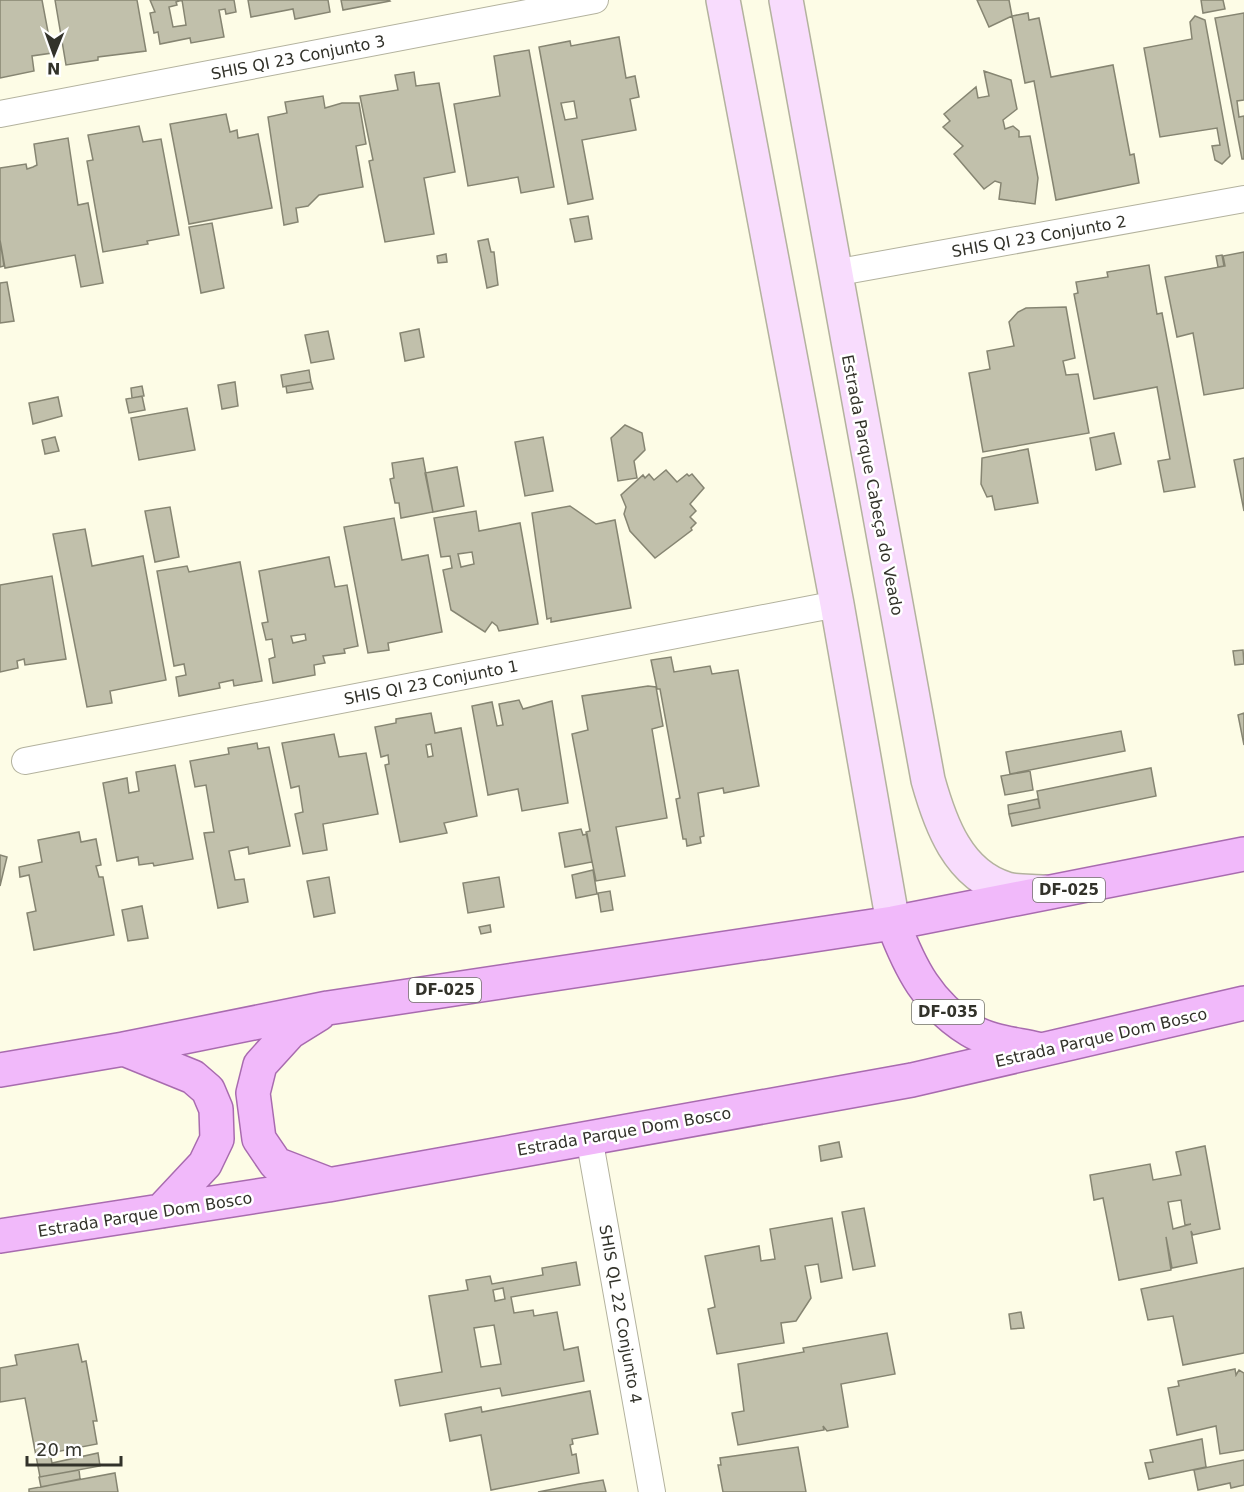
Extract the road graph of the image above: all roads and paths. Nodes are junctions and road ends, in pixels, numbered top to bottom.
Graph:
1 (595, 0) edge
2 (723, 0) edge
3 (786, 0) edge
4 (0, 114) edge
5 (1244, 199) edge
6 (834, 273) junction
7 (837, 604) junction
8 (25, 761) dead end
9 (1244, 854) edge
10 (1058, 893) junction
11 (893, 923) junction
12 (1244, 1003) edge
13 (328, 1008) junction
14 (124, 1049) junction
15 (1045, 1050) junction
16 (0, 1070) edge
17 (589, 1137) junction
18 (328, 1185) junction
19 (161, 1211) junction
20 (0, 1236) edge
21 (652, 1492) edge

1 - 4 street, SHIS QI 23 Conjunto 3
2 - 7 main road, DF-035
3 - 6 main road, Estrada Parque Cabeça do Veado
5 - 6 street, SHIS QI 23 Conjunto 2
6 - 10 main road, Estrada Parque Cabeça do Veado
7 - 8 street, SHIS QI 23 Conjunto 1
7 - 11 main road, DF-035
9 - 10 main road, DF-025
10 - 11 main road, DF-025
11 - 13 main road, DF-025
11 - 15 main road, DF-035
12 - 15 main road, Estrada Parque Dom Bosco
13 - 14 main road, DF-025
13 - 18 main road
14 - 16 main road, DF-025
14 - 19 main road
15 - 17 main road, Estrada Parque Dom Bosco
17 - 18 main road, Estrada Parque Dom Bosco
17 - 21 street, SHIS QL 22 Conjunto 4
18 - 19 main road, Estrada Parque Dom Bosco
19 - 20 main road, Estrada Parque Dom Bosco

